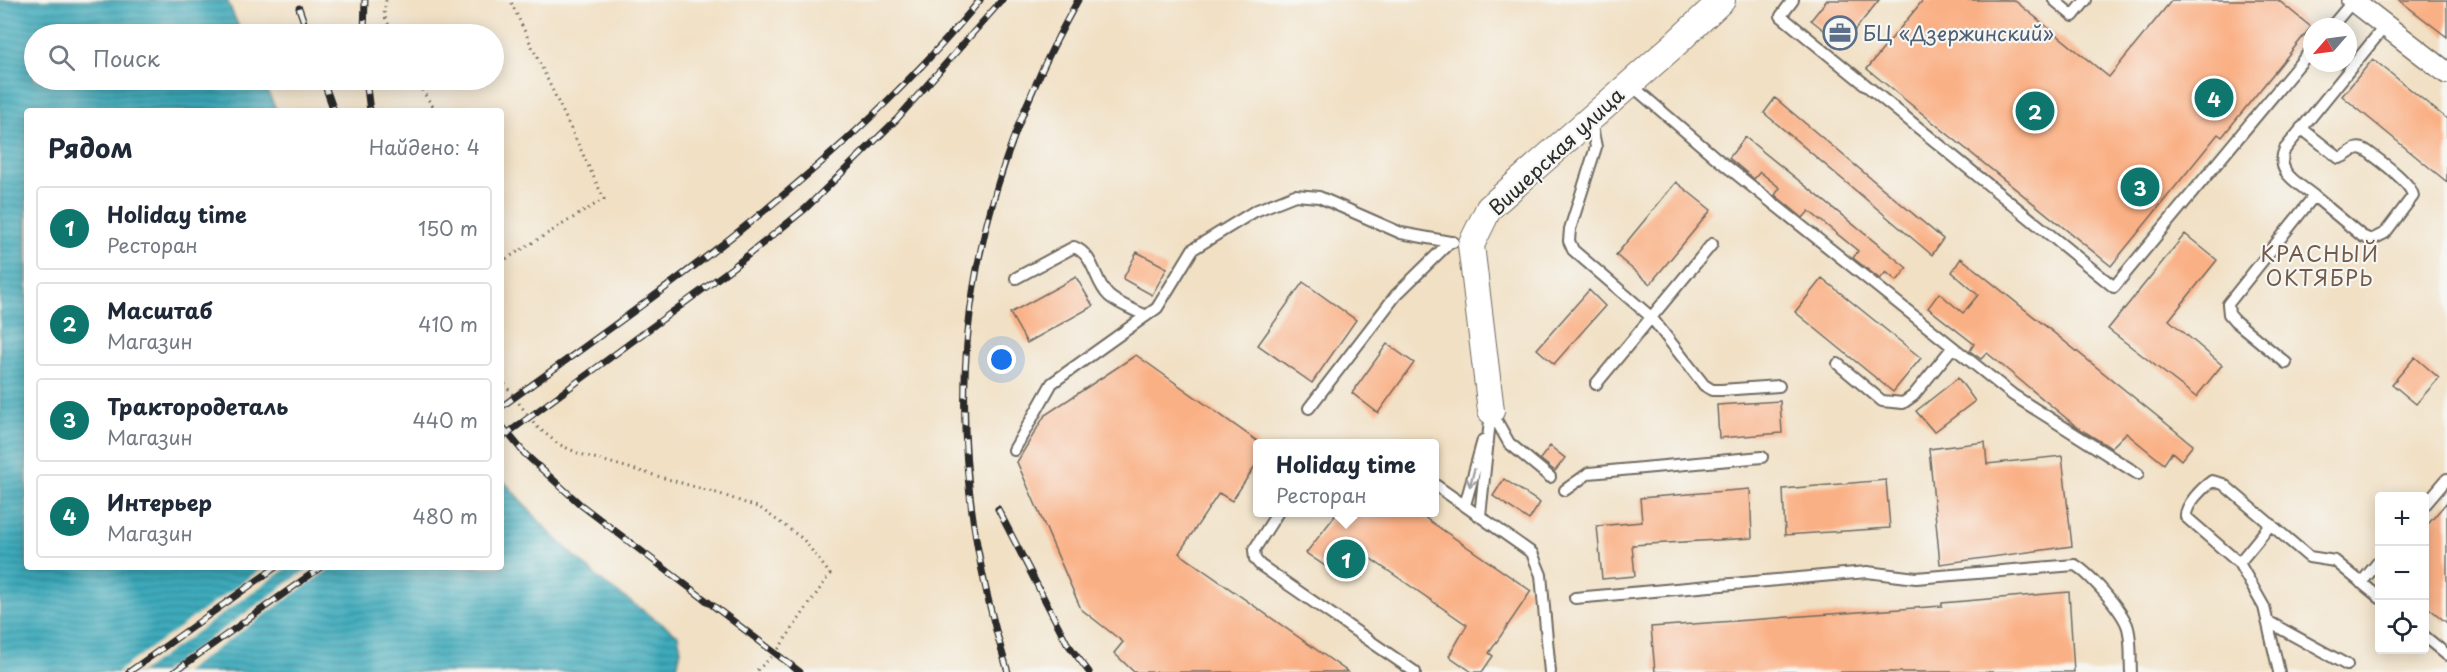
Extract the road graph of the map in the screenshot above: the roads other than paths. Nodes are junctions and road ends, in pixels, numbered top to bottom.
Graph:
1 (1722, 0) edge
2 (1793, 0) edge
3 (2054, 0) edge
4 (2086, 0) edge
5 (2352, 0) edge
6 (2338, 18) edge
7 (2385, 26) junction
8 (2303, 61) edge
9 (2447, 73) edge
10 (1629, 83) junction
11 (1590, 118) junction
12 (2301, 128) junction
13 (2314, 196) junction
14 (1460, 243) junction
15 (1712, 244) dead end
16 (1016, 278) dead end
17 (1146, 316) junction
18 (1651, 317) junction
19 (1953, 347) junction
20 (2286, 363) dead end
21 (1838, 364) dead end
22 (1596, 384) dead end
23 (1779, 386) dead end
24 (1309, 408) dead end
25 (1491, 411) junction
26 (1014, 450) dead end
27 (1762, 457) dead end
28 (2138, 474) dead end
29 (1550, 477) dead end
30 (2447, 479) edge
31 (1439, 487) edge
32 (1565, 490) dead end
33 (2429, 500) edge
34 (1465, 505) junction
35 (1480, 516) junction
36 (1275, 517) edge
37 (2271, 524) junction
38 (2239, 562) junction
39 (2375, 565) edge
40 (2361, 583) junction
41 (2375, 595) edge
42 (1575, 598) dead end
43 (2267, 621) junction
44 (2429, 640) edge
45 (2447, 655) edge
46 (2347, 666) dead end
47 (1415, 672) edge
48 (1550, 672) edge
49 (2131, 672) edge
50 (2279, 672) edge

1 - 10 street, Вишерская улица
2 - 8 lane
3 - 4 lane
5 - 6 lane
5 - 7 street
7 - 9 street
7 - 12 lane
10 - 11 street, Вишерская улица
10 - 19 lane
11 - 14 street, Вишерская улица
11 - 18 lane
12 - 13 lane
12 - 13 lane
13 - 20 lane
14 - 17 lane
14 - 24 lane
14 - 25 street
15 - 18 lane
16 - 17 lane
17 - 26 lane
18 - 22 lane
18 - 23 lane
19 - 21 lane
19 - 28 lane
25 - 29 lane
25 -> 34 lane
25 - 35 lane
27 - 32 lane
30 - 33 lane
31 - 34 lane
34 - 35 lane
35 - 48 lane
36 - 47 lane
37 - 38 lane
37 - 38 lane
37 - 40 lane
38 - 43 lane
39 - 40 lane
40 - 41 lane
42 - 49 lane
43 - 46 lane
43 - 50 lane
44 - 45 lane

